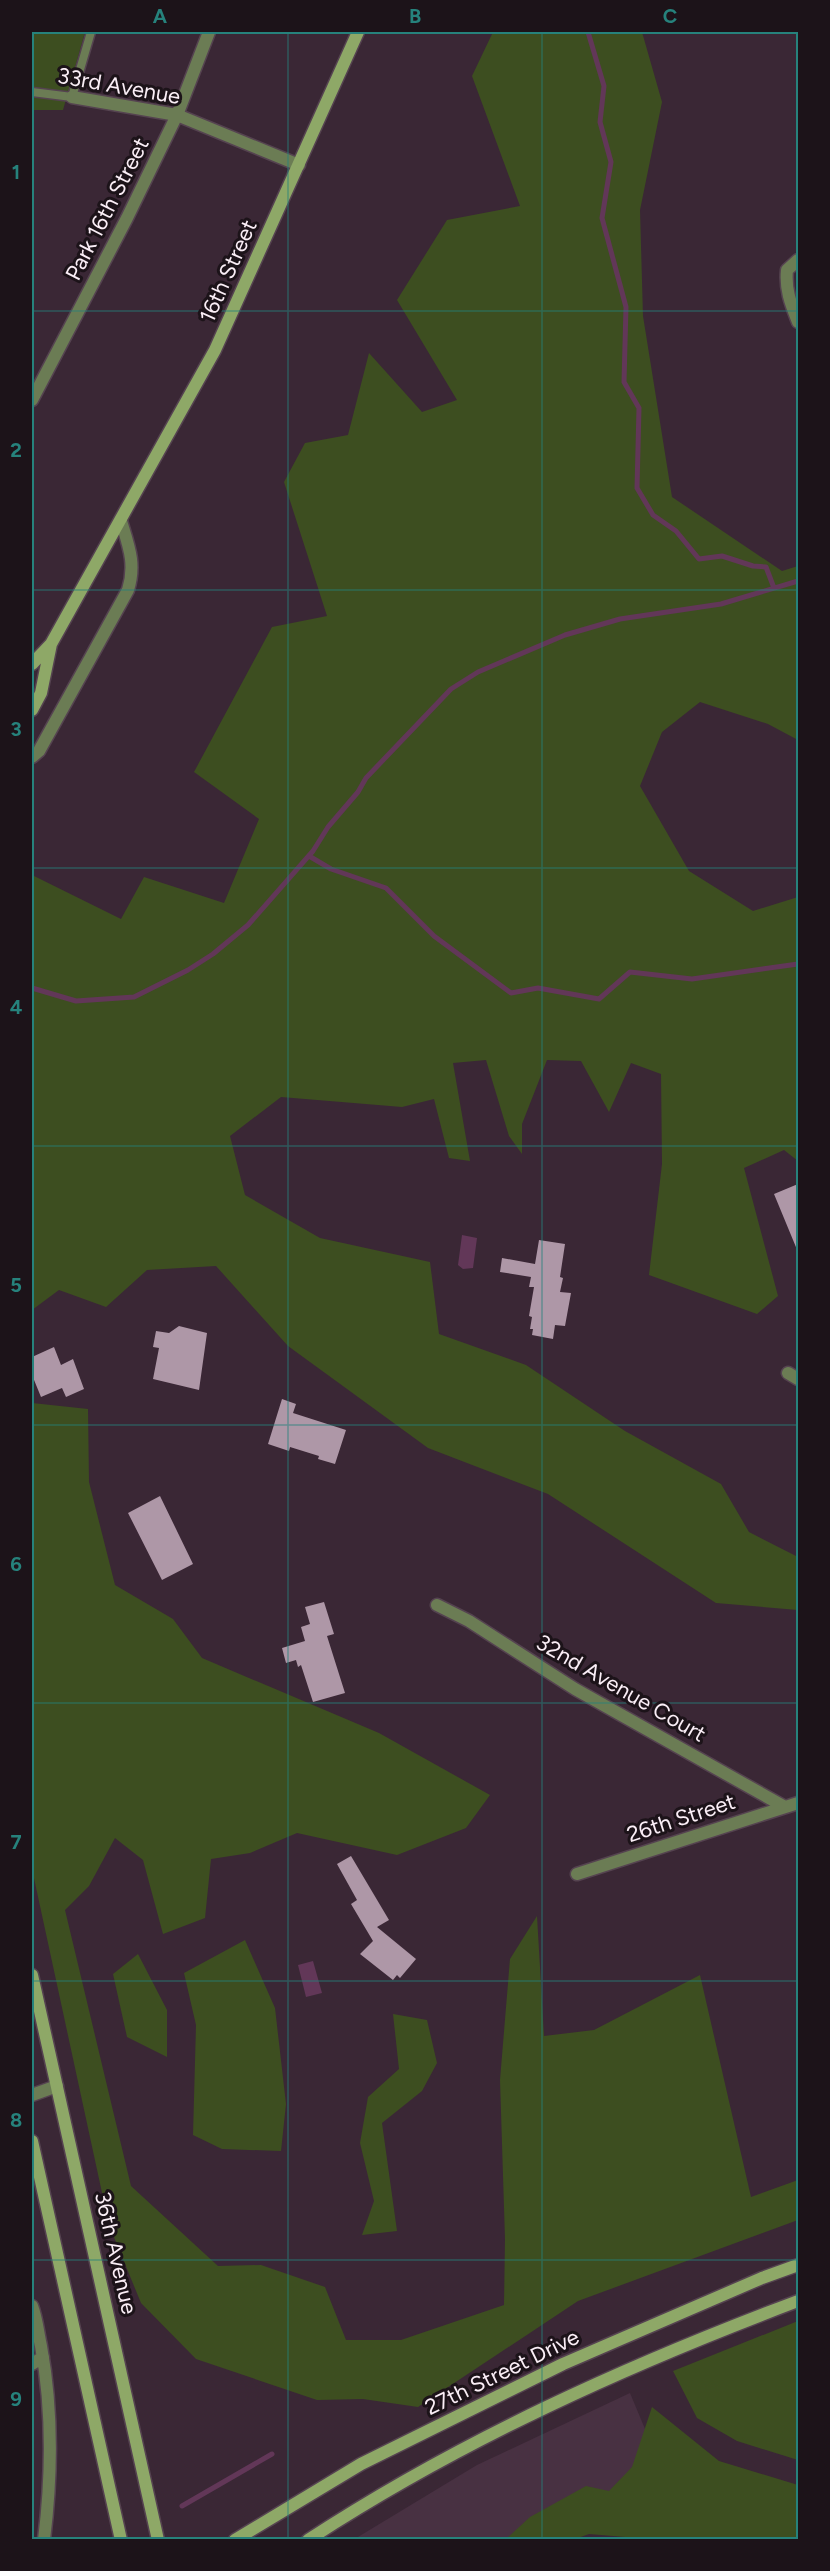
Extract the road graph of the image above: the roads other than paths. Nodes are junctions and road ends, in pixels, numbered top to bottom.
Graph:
1 (91, 32) edge
2 (209, 32) edge
3 (358, 32) edge
4 (32, 92) edge
5 (72, 97) junction
6 (177, 115) junction
7 (299, 165) junction
8 (798, 260) edge
9 (798, 322) edge
10 (32, 400) edge
11 (121, 521) junction
12 (51, 645) junction
13 (32, 664) edge
14 (32, 710) edge
15 (35, 754) edge
16 (32, 765) edge
17 (436, 1605) dead end
18 (798, 1803) edge
19 (785, 1807) junction
20 (577, 1874) dead end
21 (32, 1975) edge
22 (57, 2086) junction
23 (32, 2095) edge
24 (32, 2141) edge
25 (798, 2265) edge
26 (798, 2301) edge
27 (32, 2306) edge
28 (37, 2360) edge
29 (151, 2508) junction
30 (119, 2536) edge
31 (44, 2540) edge
32 (158, 2540) edge
33 (168, 2540) edge
34 (235, 2540) edge
35 (308, 2540) edge

1 - 5 lane
2 - 6 street, Park 16th Street
3 - 7 main road, 16th Street
4 - 5 lane, 33rd Avenue
5 - 6 street, 33rd Avenue
6 - 7 street, 33rd Avenue
6 - 10 street, Park 16th Street
7 - 11 main road, 16th Street
8 - 9 street
11 - 12 main road, 16th Street
11 - 15 street
12 - 13 main road, 16th Street
12 - 14 main road, 16th Street
15 - 16 street
17 - 19 street, 32nd Avenue Court
18 - 19 street, 26th Street
19 - 20 street, 26th Street
21 - 22 main road, 36th Avenue
22 - 23 street
22 - 29 main road, 36th Avenue
24 - 30 main road
25 - 34 main road, 27th Street Drive
26 - 35 main road
27 - 28 street
28 - 31 street
29 - 32 main road, 36th Avenue
29 - 33 main road

